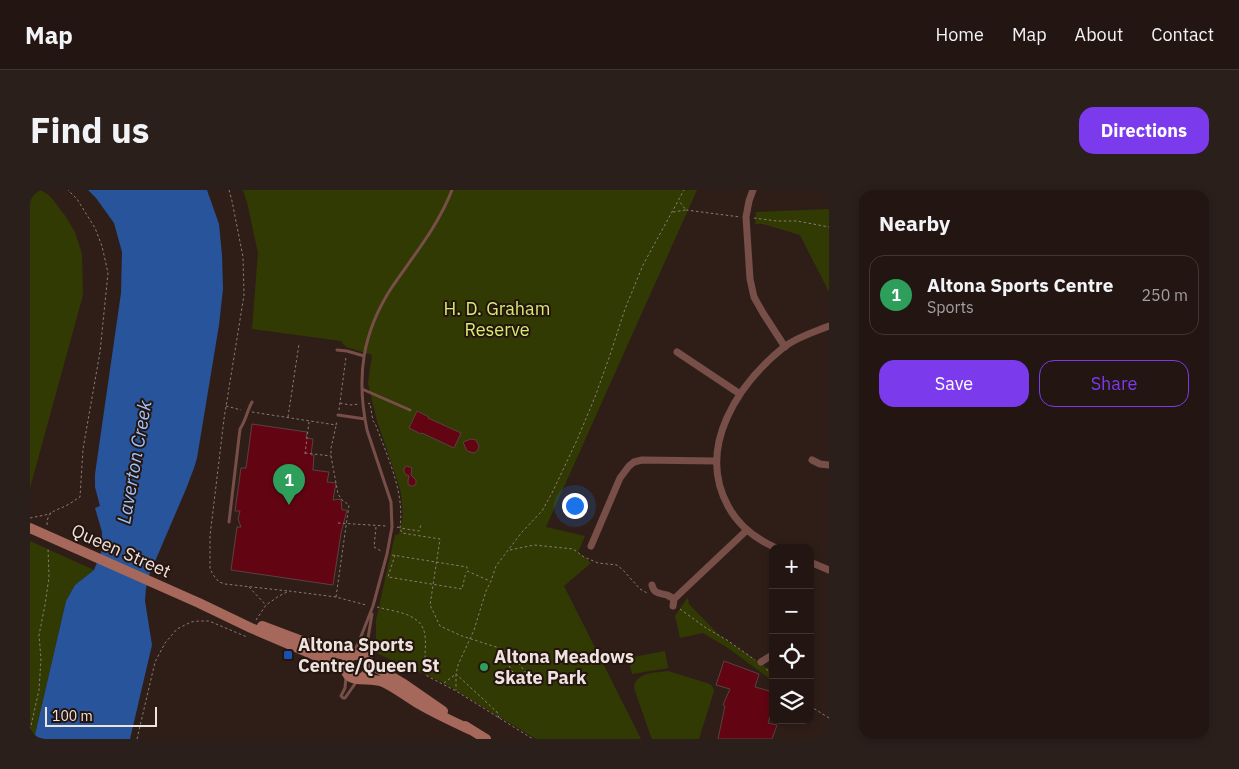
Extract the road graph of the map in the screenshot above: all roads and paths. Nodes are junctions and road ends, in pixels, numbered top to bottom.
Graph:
1 (68, 190) edge
2 (229, 190) edge
3 (452, 190) edge
4 (684, 190) edge
5 (753, 190) edge
6 (678, 201) junction
7 (686, 210) junction
8 (672, 212) junction
9 (746, 217) junction
10 (829, 228) edge
11 (829, 326) edge
12 (299, 344) dead end
13 (785, 346) junction
14 (337, 350) dead end
15 (347, 351) junction
16 (676, 352) dead end
17 (364, 356) junction
18 (362, 388) junction
19 (740, 394) junction
20 (252, 402) dead end
21 (340, 403) junction
22 (363, 404) junction
23 (226, 406) junction
24 (410, 410) dead end
25 (247, 411) junction
26 (338, 414) junction
27 (288, 418) junction
28 (365, 419) junction
29 (309, 421) junction
30 (336, 425) junction
31 (331, 456) junction
32 (812, 460) dead end
33 (716, 461) junction
34 (829, 465) edge
35 (52, 512) junction
36 (30, 518) edge
37 (229, 522) dead end
38 (338, 523) dead end
39 (347, 523) junction
40 (421, 525) dead end
41 (376, 526) junction
42 (392, 527) junction
43 (30, 528) edge
44 (400, 528) junction
45 (747, 530) junction
46 (47, 535) junction
47 (769, 544) edge
48 (591, 546) dead end
49 (573, 549) dead end
50 (509, 550) junction
51 (387, 554) junction
52 (437, 562) junction
53 (814, 565) edge
54 (829, 570) edge
55 (467, 571) junction
56 (491, 581) junction
57 (433, 584) junction
58 (652, 585) dead end
59 (248, 587) junction
60 (289, 591) junction
61 (336, 597) junction
62 (199, 603) junction
63 (373, 606) junction
64 (247, 637) dead end
65 (470, 639) junction
66 (498, 648) junction
67 (352, 656) junction
68 (769, 657) edge
69 (761, 662) dead end
70 (369, 663) junction
71 (346, 672) junction
72 (456, 674) junction
73 (527, 674) dead end
74 (359, 679) junction
75 (517, 679) dead end
76 (444, 684) junction
77 (456, 691) junction
78 (814, 709) edge
79 (498, 718) junction
80 (829, 718) edge
81 (30, 730) edge
82 (471, 730) junction
83 (137, 739) edge
84 (486, 739) edge
85 (533, 739) edge

1 - 35 path
2 - 23 path
3 - 17 lane
4 - 6 path
5 - 9 street
6 - 7 path
6 - 8 path
7 - 8 path
7 - 9 path
8 - 50 path
9 - 10 path
9 - 13 street
11 - 13 street
12 - 27 path
13 - 19 street
14 - 15 lane
15 - 17 lane
15 - 21 path
16 - 19 street
17 - 18 lane
18 - 22 lane
18 - 24 lane
19 - 33 street
20 - 25 lane
21 - 22 path
21 - 26 path
22 - 28 lane
22 - 44 path
23 - 25 path
23 - 59 path
25 - 27 path
25 - 37 lane
26 - 28 lane
26 - 30 path
27 - 29 path
28 - 42 lane
29 - 30 path
29 - 31 path
30 - 31 path
31 - 39 path
32 - 34 street
33 - 45 street
33 - 48 street
35 - 36 path
35 - 46 path
38 - 39 path
39 - 41 path
39 - 61 path
40 - 44 path
41 - 42 path
41 - 51 path
42 - 44 path
42 - 51 lane
43 - 46 main road, Queen Street
44 - 52 path
45 - 47 street
45 - 58 street
46 - 62 main road, Queen Street
46 - 81 path
49 - 50 path
50 - 56 path
51 - 63 lane
52 - 55 path
52 - 57 path
52 - 57 path
53 - 54 street
55 - 56 path
55 - 57 path
56 - 65 path
57 - 65 path
59 - 60 path
59 - 60 path
60 - 61 path
61 - 63 path
62 - 67 main road, Queen Street
62 - 71 main road, Queen Street
63 - 67 lane
63 - 70 lane
63 - 76 path
64 - 83 path
65 - 66 path
65 - 72 path
66 - 73 path
66 - 75 path
67 - 70 main road
67 - 71 main road
68 - 69 street
70 - 74 main road
70 - 82 main road
71 - 74 main road
71 - 74 lane
72 - 76 path
72 - 77 path
72 - 79 path
74 - 82 main road
76 - 77 path
77 - 79 path
78 - 80 path
79 - 85 path
82 - 84 main road

